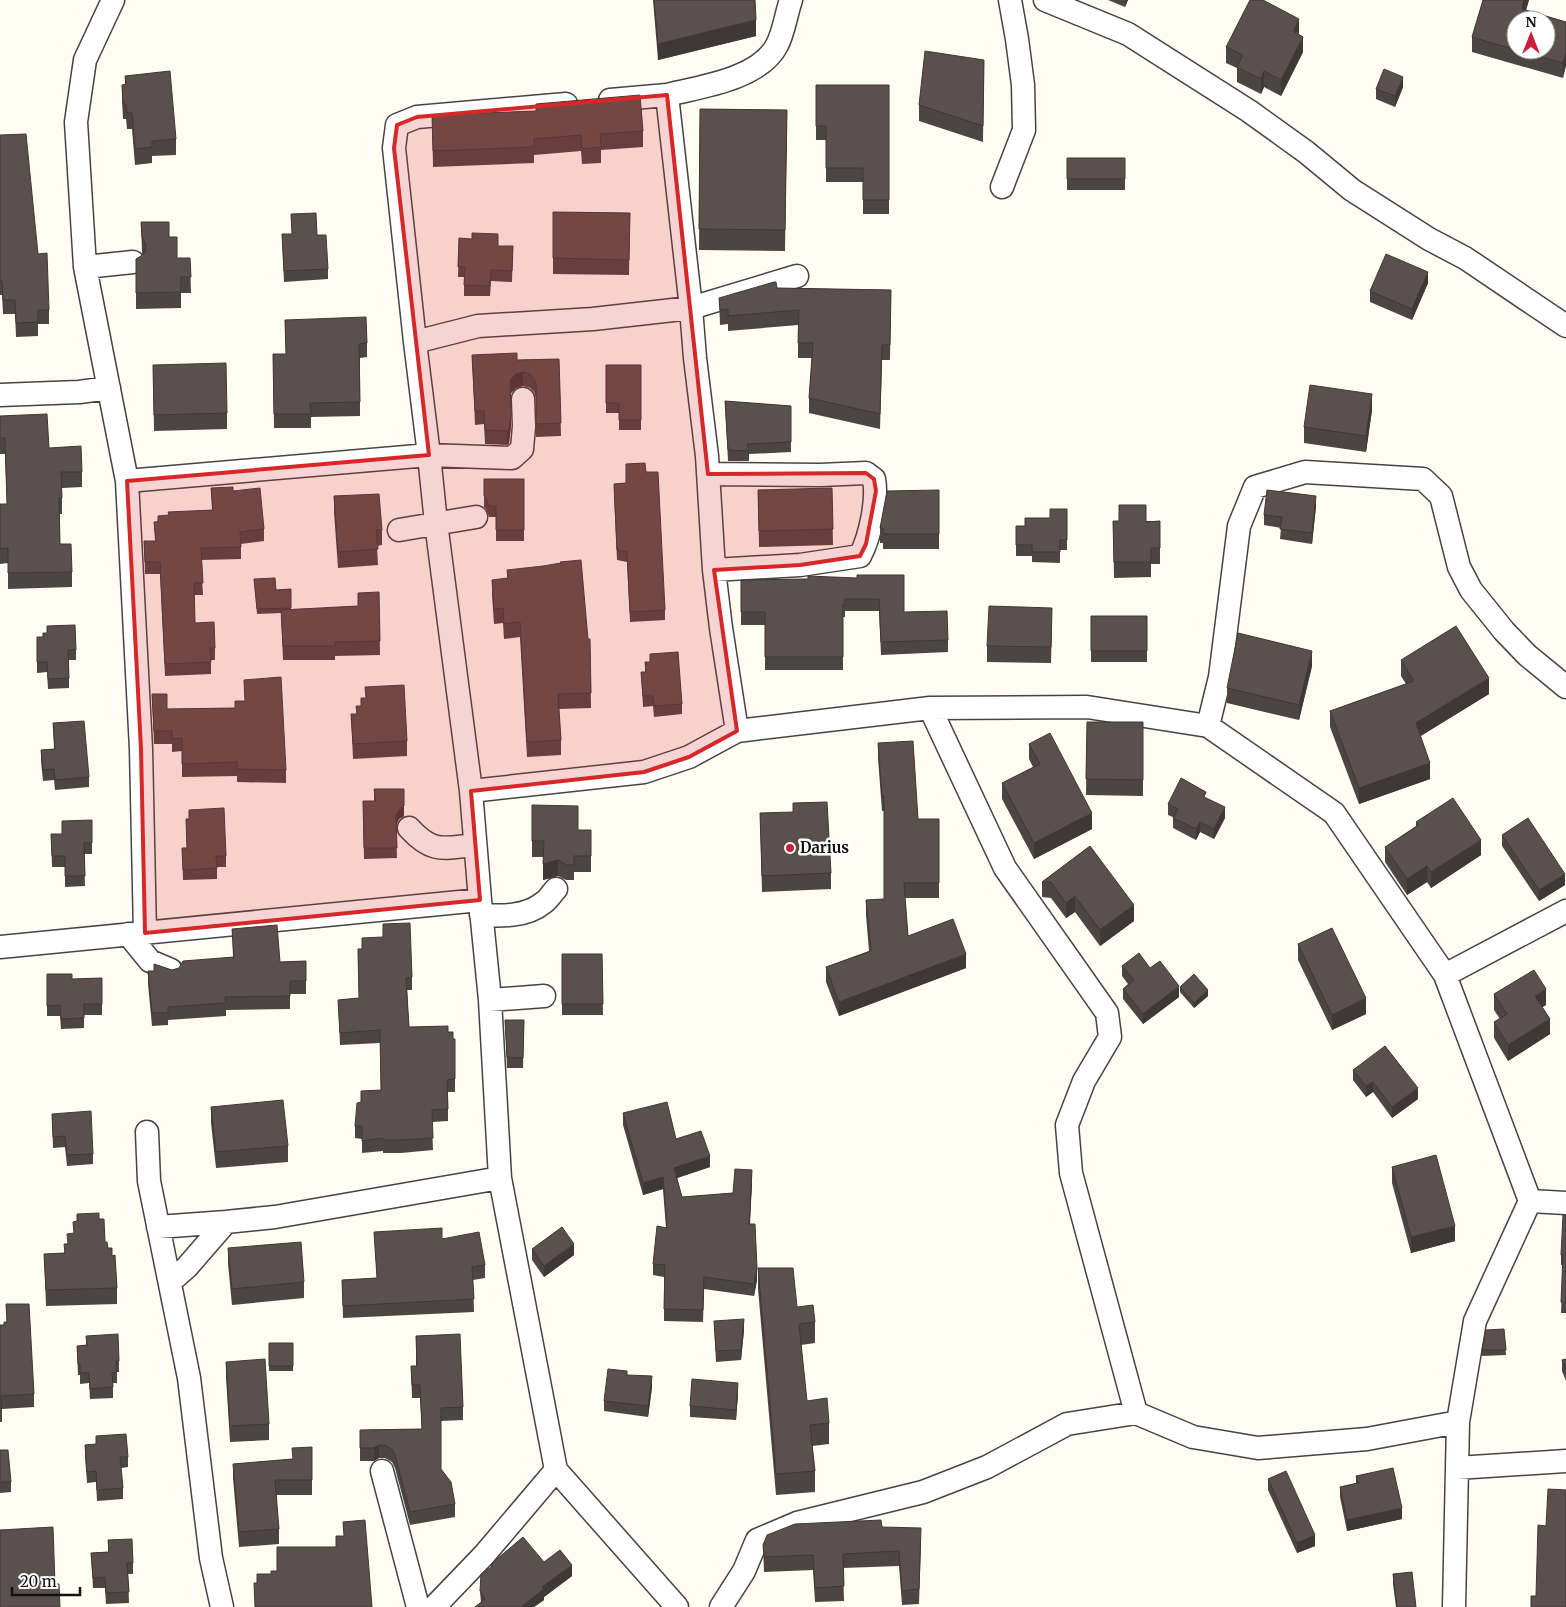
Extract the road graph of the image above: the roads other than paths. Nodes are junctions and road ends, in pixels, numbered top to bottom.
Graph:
1 (113, 0) edge
2 (791, 0) edge
3 (1010, 0) edge
4 (1045, 0) edge
5 (667, 96) junction
6 (1002, 187) dead end
7 (134, 262) edge
8 (85, 268) junction
9 (797, 276) dead end
10 (691, 308) junction
11 (1566, 326) edge
12 (415, 342) junction
13 (109, 388) junction
14 (0, 395) edge
15 (523, 399) dead end
16 (429, 455) junction
17 (708, 474) junction
18 (127, 481) junction
19 (476, 517) dead end
20 (436, 523) junction
21 (400, 530) dead end
22 (714, 570) junction
23 (1566, 687) edge
24 (930, 708) junction
25 (1208, 726) junction
26 (737, 731) junction
27 (471, 791) junction
28 (409, 828) dead end
29 (475, 845) junction
30 (556, 889) dead end
31 (480, 908) junction
32 (1566, 911) edge
33 (137, 933) junction
34 (0, 947) edge
35 (171, 970) edge
36 (1445, 975) junction
37 (544, 996) dead end
38 (490, 1000) junction
39 (147, 1132) dead end
40 (500, 1178) junction
41 (1530, 1201) junction
42 (1566, 1203) edge
43 (226, 1222) junction
44 (158, 1227) junction
45 (170, 1282) junction
46 (1136, 1412) junction
47 (1458, 1422) junction
48 (1566, 1461) edge
49 (1457, 1468) junction
50 (556, 1470) junction
51 (382, 1471) dead end
52 (222, 1607) edge
53 (418, 1607) edge
54 (434, 1607) edge
55 (677, 1607) edge
56 (720, 1607) edge
57 (1454, 1607) edge

1 - 8 street
2 - 5 street
3 - 6 street
4 - 11 street
5 - 10 street
5 - 12 street
7 - 8 street
8 - 13 street
9 - 10 street
10 - 12 street
10 - 17 street
12 - 16 street
13 - 14 street
13 - 18 street
15 - 16 street
16 - 18 street
16 - 20 street
17 - 22 street
17 - 22 street
18 - 33 street
19 - 20 street
20 - 21 street
20 - 27 street
22 - 26 street
23 - 25 street
24 - 25 street
24 - 26 street
24 - 46 street
25 - 36 street
26 - 27 street
27 - 29 street
28 - 29 street
29 - 31 street
30 - 31 street
31 - 33 street
31 - 38 street
32 - 36 street
33 - 34 street
33 - 35 street
36 - 41 street
37 - 38 street
38 - 40 street
39 - 44 street
40 - 43 street
40 - 50 street
41 - 42 street
41 - 47 street
43 - 44 street
43 - 45 street
44 - 45 street
45 - 52 street
46 - 47 street
46 - 56 street
47 - 49 street
48 - 49 street
49 - 57 street
50 - 54 street
50 - 55 street
51 - 53 street

